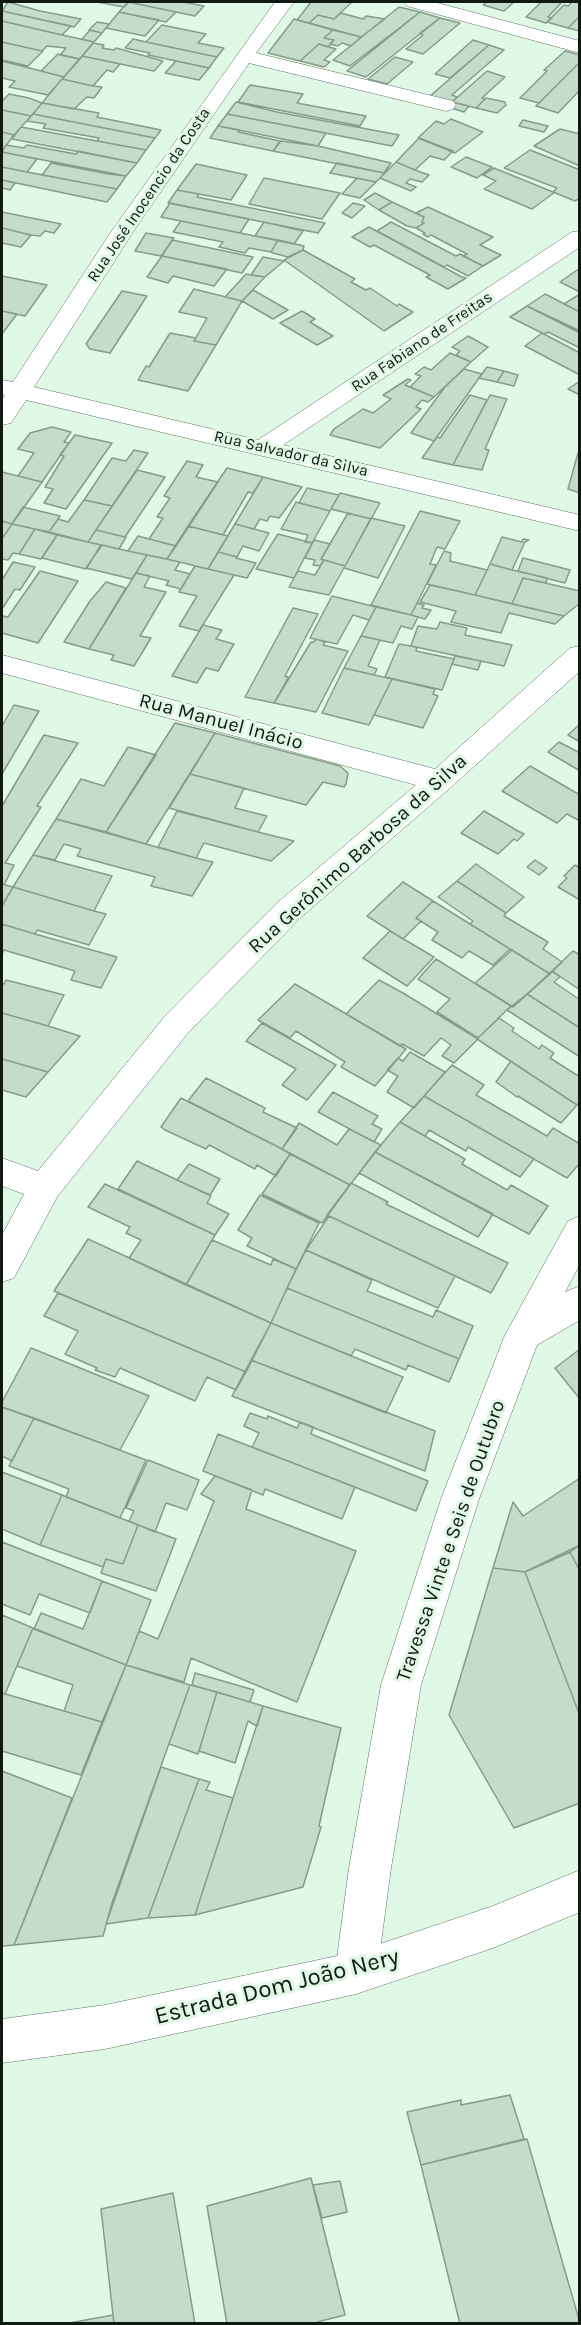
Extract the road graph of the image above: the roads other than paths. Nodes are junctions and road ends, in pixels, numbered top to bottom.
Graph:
1 (284, 2) edge
2 (414, 2) edge
3 (579, 47) edge
4 (244, 56) junction
5 (446, 105) dead end
6 (579, 237) edge
7 (10, 389) edge
8 (2, 418) edge
9 (264, 447) junction
10 (579, 523) edge
11 (579, 655) edge
12 (2, 664) edge
13 (440, 781) junction
14 (2, 1172) edge
15 (45, 1186) junction
16 (579, 1231) edge
17 (2, 1267) edge
18 (579, 1301) edge
19 (522, 1335) junction
20 (579, 1891) edge
21 (356, 1973) junction
22 (2, 2041) edge

1 - 4 street, Rua José Inocencio da Costa
2 - 3 street
4 - 5 street
4 - 7 street, Rua José Inocencio da Costa
6 - 9 street, Rua Fabiano de Freitas
7 - 8 street
7 - 9 street, Rua Salvador da Silva
9 - 10 street, Rua Salvador da Silva
11 - 13 street, Rua Gerônimo Barbosa da Silva
12 - 13 street, Rua Manuel Inácio
13 - 15 street, Rua Gerônimo Barbosa da Silva
14 - 15 street
15 - 17 street, Rua Gerônimo Barbosa da Silva
16 - 19 street, Travessa Vinte e Seis de Outubro
18 - 19 street
19 - 21 street, Travessa Vinte e Seis de Outubro
20 - 21 street, Estrada Dom João Nery
21 - 22 street, Estrada Dom João Nery

